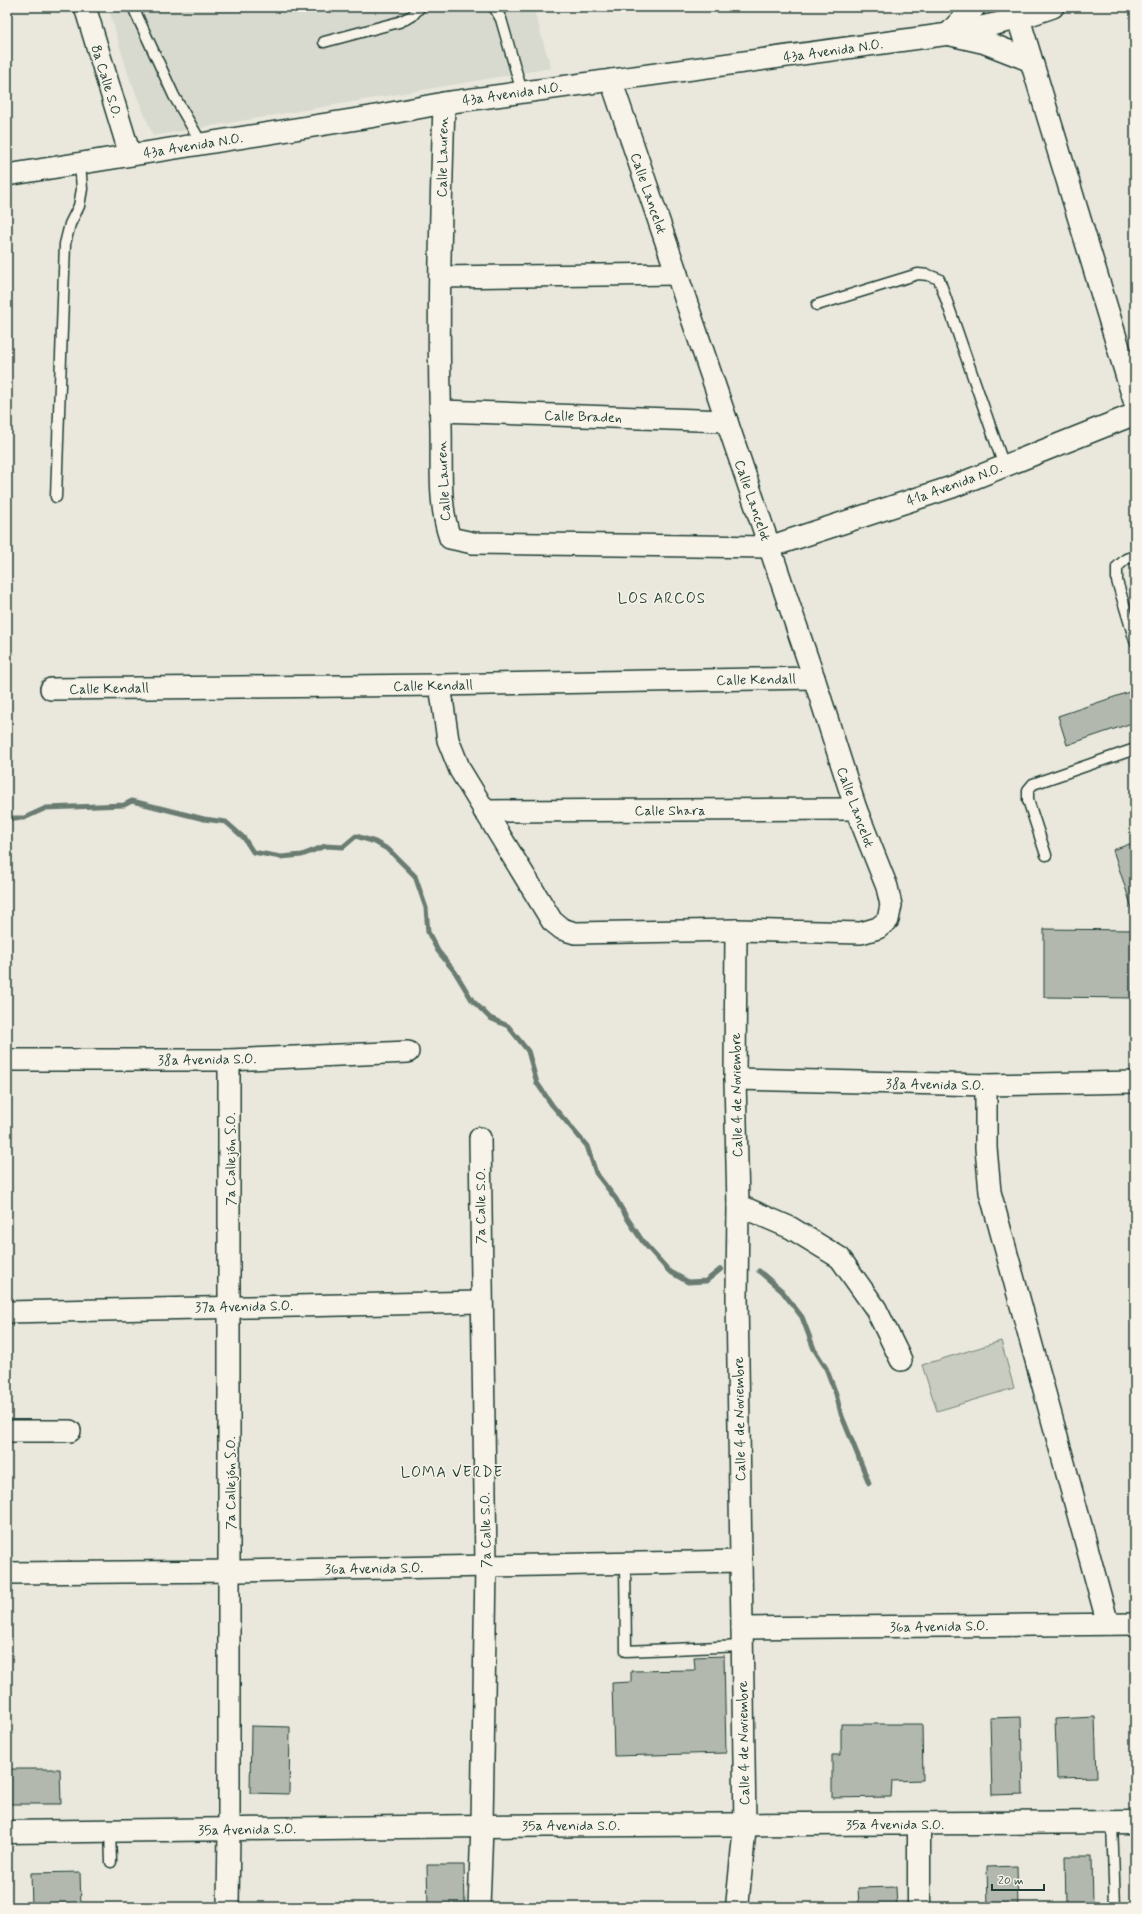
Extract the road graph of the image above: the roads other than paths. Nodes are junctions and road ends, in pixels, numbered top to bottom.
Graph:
1 (85, 7) edge
2 (133, 7) edge
3 (420, 7) edge
4 (494, 7) edge
5 (974, 7) edge
6 (1053, 7) edge
7 (1017, 13) edge
8 (950, 34) junction
9 (324, 42) dead end
10 (1030, 60) junction
11 (611, 80) junction
12 (522, 92) junction
13 (444, 103) junction
14 (202, 144) junction
15 (130, 155) junction
16 (80, 163) junction
17 (7, 175) edge
18 (677, 274) junction
19 (440, 277) junction
20 (817, 305) dead end
21 (1135, 402) edge
22 (440, 411) junction
23 (1135, 414) edge
24 (727, 422) junction
25 (1004, 466) junction
26 (56, 497) dead end
27 (769, 546) junction
28 (1135, 556) edge
29 (1135, 641) edge
30 (814, 678) junction
31 (440, 685) junction
32 (51, 689) dead end
33 (1135, 749) edge
34 (856, 809) junction
35 (484, 811) junction
36 (1046, 856) dead end
37 (736, 930) junction
38 (408, 1052) dead end
39 (7, 1060) edge
40 (230, 1060) junction
41 (734, 1079) junction
42 (1135, 1082) edge
43 (986, 1085) junction
44 (480, 1138) dead end
45 (738, 1204) junction
46 (481, 1302) junction
47 (230, 1306) junction
48 (7, 1312) edge
49 (901, 1360) dead end
50 (7, 1431) edge
51 (70, 1431) dead end
52 (741, 1561) junction
53 (625, 1562) junction
54 (486, 1565) junction
55 (230, 1571) junction
56 (7, 1573) edge
57 (1108, 1624) junction
58 (1135, 1624) edge
59 (742, 1637) junction
60 (1112, 1822) junction
61 (1135, 1822) edge
62 (744, 1824) junction
63 (919, 1824) junction
64 (482, 1826) junction
65 (229, 1829) junction
66 (110, 1831) junction
67 (7, 1832) edge
68 (111, 1862) dead end
69 (228, 1907) edge
70 (479, 1907) edge
71 (737, 1907) edge
72 (919, 1907) edge
73 (1115, 1907) edge

1 - 15 street, 8a Calle S.O.
2 - 14 lane
3 - 9 lane
4 - 12 lane
5 - 8 main road
6 - 7 street, 43a Avenida N.O.
7 - 8 street, 43a Avenida N.O.
7 - 10 main road
8 - 10 main road
8 - 11 street, 43a Avenida N.O.
10 - 21 main road
11 - 12 street, 43a Avenida N.O.
11 - 18 street, Calle Lancelot
12 - 13 street, 43a Avenida N.O.
13 - 14 street, 43a Avenida N.O.
13 - 19 street, Calle Lauren
14 - 15 street, 43a Avenida N.O.
15 - 16 street, 43a Avenida N.O.
16 - 17 street, 43a Avenida N.O.
16 - 26 lane
18 - 19 street
18 - 24 street, Calle Lancelot
19 - 22 street, Calle Lauren
20 - 25 lane
22 - 24 street, Calle Braden
22 - 27 street, Calle Lauren
23 - 25 street, 41a Avenida N.O.
24 - 27 street, Calle Lancelot
25 - 27 street, 41a Avenida N.O.
27 - 30 street, Calle Lancelot
28 - 29 lane
30 - 31 street, Calle Kendall
30 - 34 street, Calle Lancelot
31 - 32 street, Calle Kendall
31 - 35 street
33 - 36 lane
34 - 35 street, Calle Shara
34 - 37 street, Calle Lancelot
35 - 37 street
37 - 41 street, Calle 4 de Noviembre
38 - 40 street, 38a Avenida S.O.
39 - 40 street, 38a Avenida S.O.
40 - 47 street, 7a Callejón S.O.
41 - 43 street, 38a Avenida S.O.
41 - 45 street, Calle 4 de Noviembre
42 - 43 street, 38a Avenida S.O.
43 - 57 street
44 - 46 street, 7a Calle S.O.
45 - 49 street
45 - 52 street, Calle 4 de Noviembre
46 - 47 street, 37a Avenida S.O.
46 - 54 street, 7a Calle S.O.
47 - 48 street, 37a Avenida S.O.
47 - 55 street, 7a Callejón S.O.
50 - 51 street
52 - 53 street, 36a Avenida S.O.
52 - 59 street, Calle 4 de Noviembre
53 - 54 street, 36a Avenida S.O.
53 - 59 lane
54 - 55 street, 36a Avenida S.O.
54 - 64 street, 7a Calle S.O.
55 - 56 street, 36a Avenida S.O.
55 - 65 street, 7a Callejón S.O.
57 - 58 street, 36a Avenida S.O.
57 - 59 street, 36a Avenida S.O.
59 - 62 street, Calle 4 de Noviembre
60 - 61 main road, 35a Avenida S.O.
60 - 63 main road, 35a Avenida S.O.
60 - 73 lane
62 - 63 main road, 35a Avenida S.O.
62 - 64 main road, 35a Avenida S.O.
62 - 71 main road, Calle 4 de Noviembre
63 - 72 main road
64 - 65 main road, 35a Avenida S.O.
64 - 70 street, 7a Calle S.O.
65 - 66 main road, 35a Avenida S.O.
65 - 69 street, 7a Callejón S.O.
66 - 67 main road, 35a Avenida S.O.
66 - 68 lane

